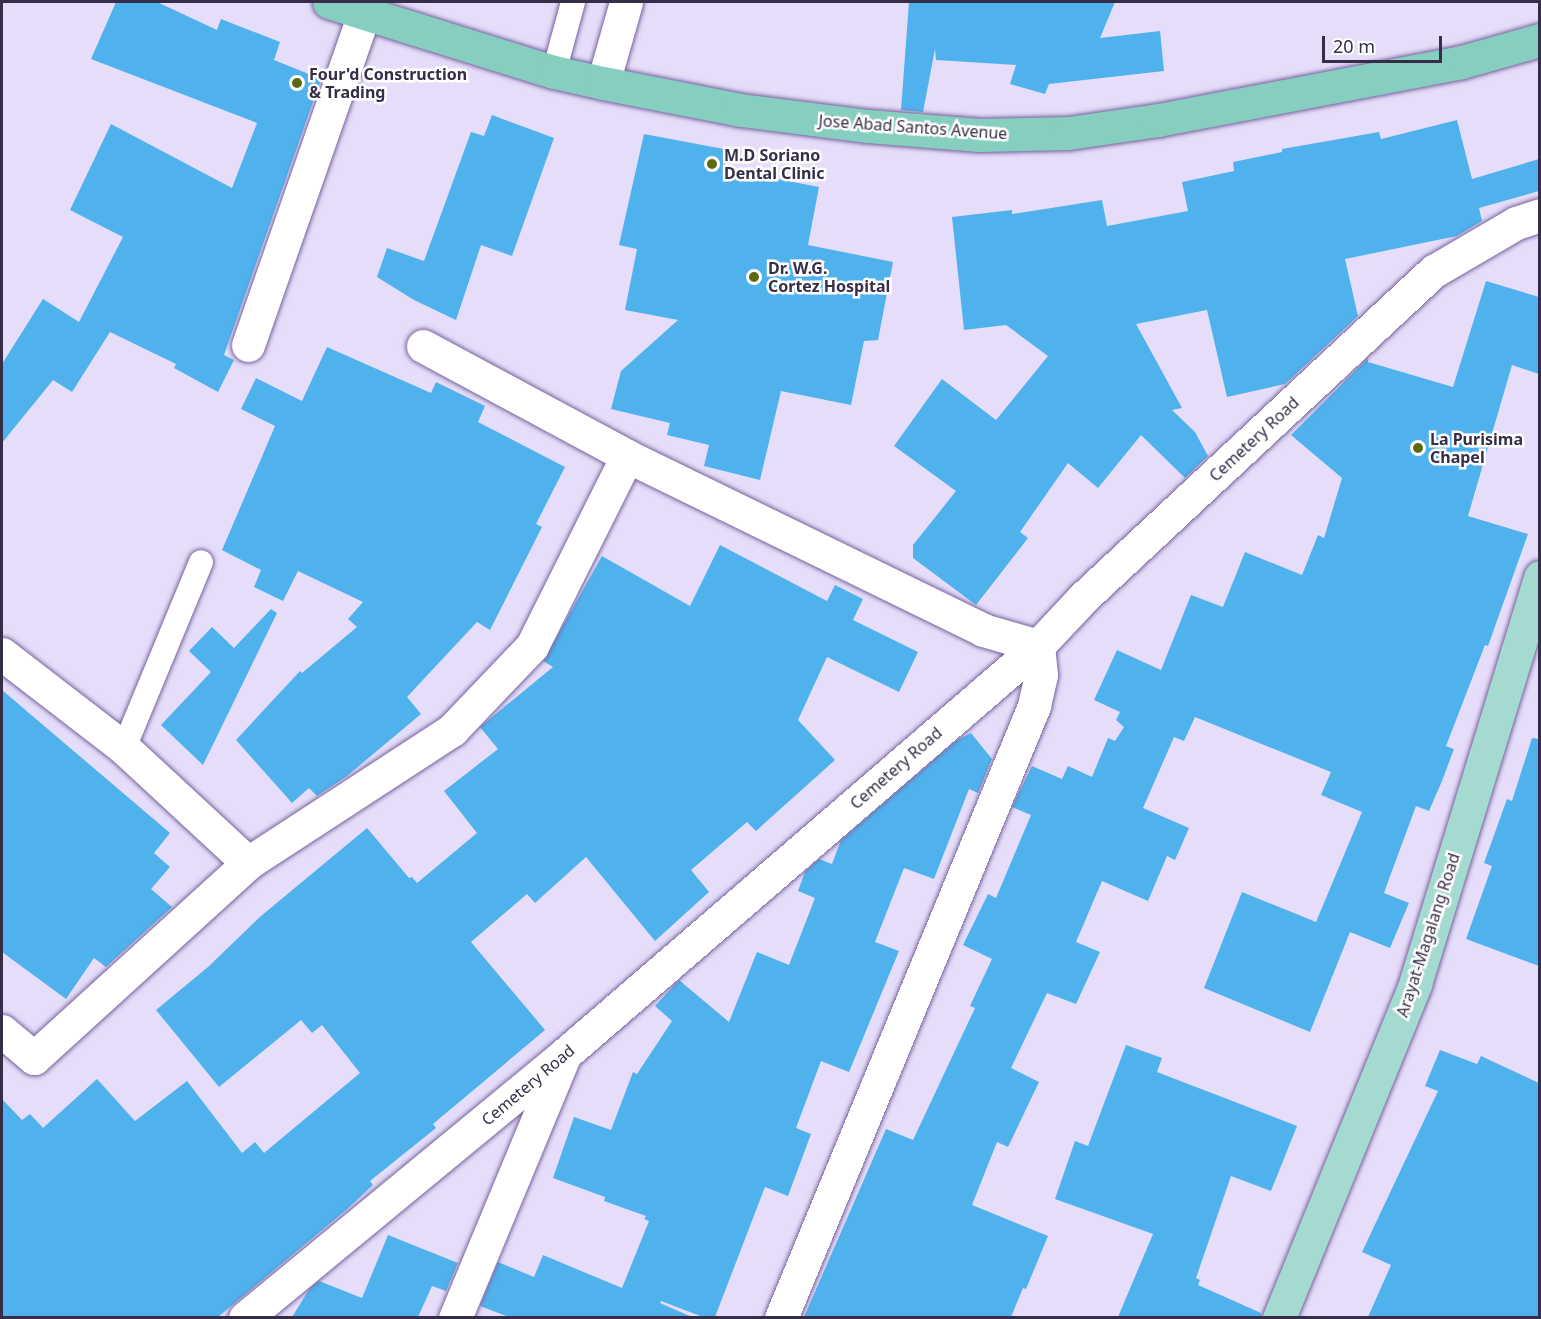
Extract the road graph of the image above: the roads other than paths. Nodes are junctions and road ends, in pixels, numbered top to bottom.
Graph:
1 (329, 2) edge
2 (573, 2) edge
3 (626, 2) edge
4 (364, 14) junction
5 (1539, 40) edge
6 (554, 72) junction
7 (603, 83) junction
8 (1539, 215) edge
9 (248, 345) dead end
10 (423, 346) dead end
11 (627, 456) junction
12 (201, 562) dead end
13 (1539, 577) edge
14 (1038, 646) junction
15 (2, 654) edge
16 (124, 748) junction
17 (248, 863) junction
18 (2, 1030) edge
19 (565, 1054) junction
20 (245, 1317) edge
21 (455, 1317) edge
22 (781, 1317) edge
23 (1279, 1317) edge

1 - 4 highway, Jose Abad Santos Avenue
2 - 6 lane
3 - 7 street
4 - 6 highway, Jose Abad Santos Avenue
4 - 9 street
5 - 7 highway, Jose Abad Santos Avenue
6 - 7 highway, Jose Abad Santos Avenue
8 - 14 street, Cemetery Road
10 - 11 street
11 - 14 street
11 - 17 street
12 - 16 lane
13 - 23 main road, Arayat-Magalang Road
14 - 19 street, Cemetery Road
14 - 22 street
15 - 16 street
16 - 17 street
17 - 18 street
19 - 20 street, Cemetery Road
19 - 21 street

